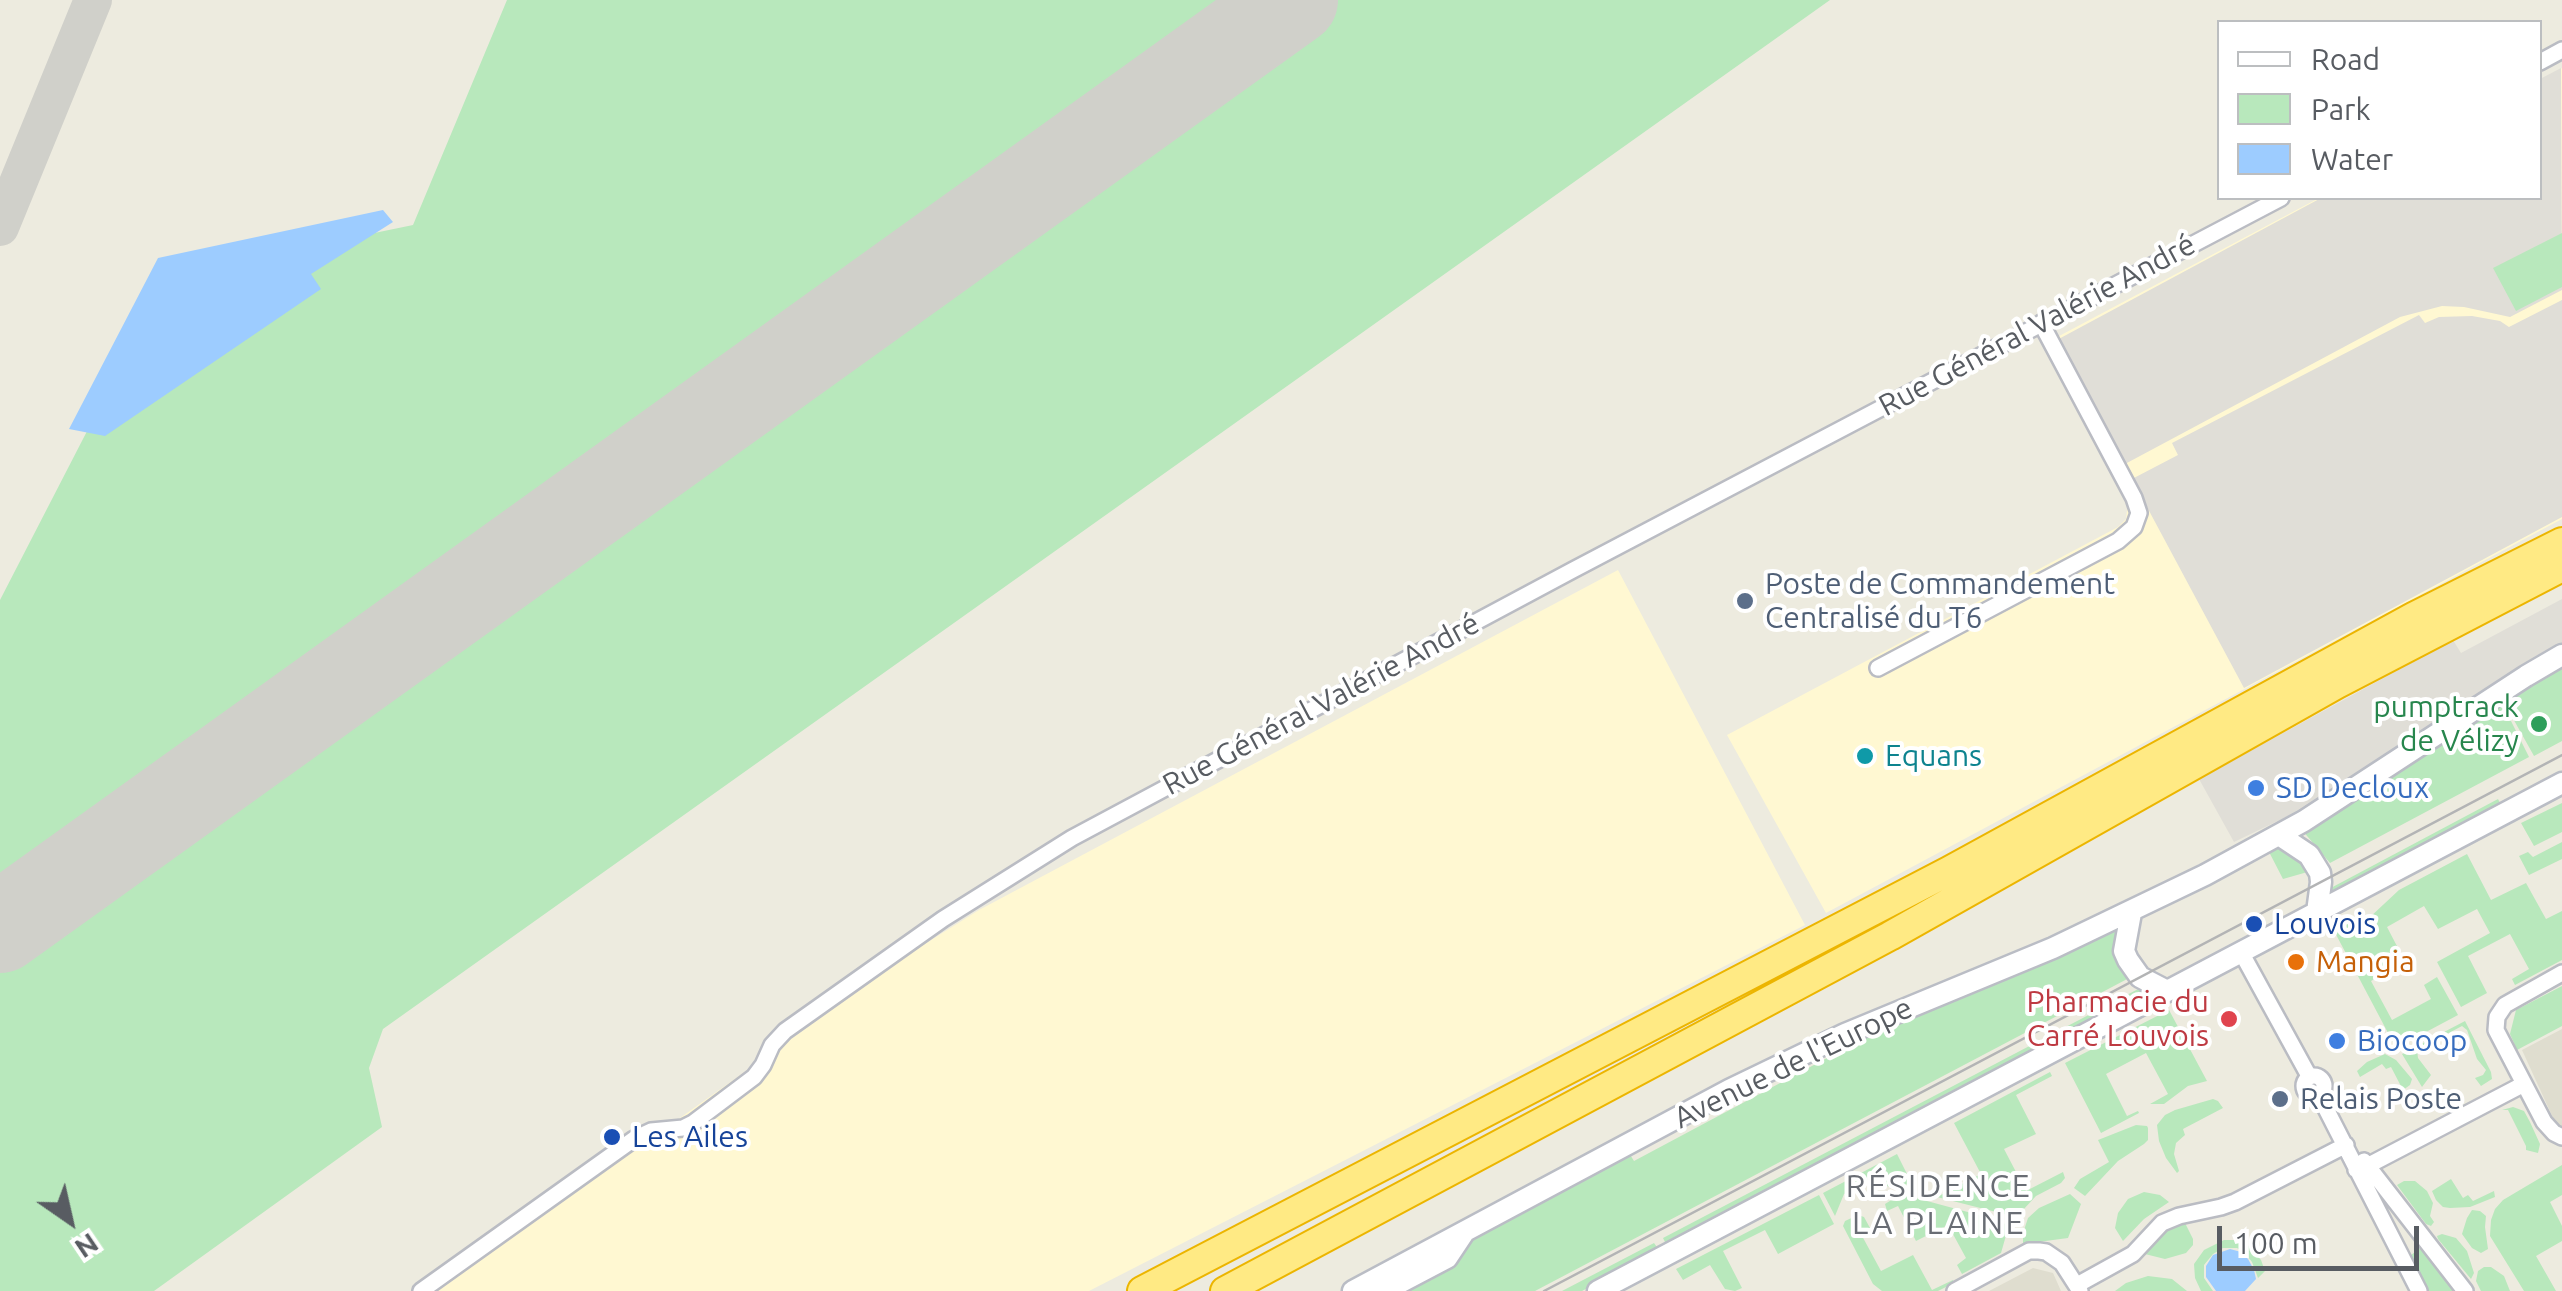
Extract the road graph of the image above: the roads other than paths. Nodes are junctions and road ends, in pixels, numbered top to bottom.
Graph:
1 (2277, 200) edge
2 (2040, 323) junction
3 (2562, 542) edge
4 (2562, 567) edge
5 (2562, 655) edge
6 (1878, 668) dead end
7 (2562, 783) edge
8 (2278, 836) junction
9 (2131, 912) junction
10 (2316, 912) junction
11 (2241, 952) junction
12 (2562, 974) edge
13 (2167, 992) junction
14 (2524, 1084) junction
15 (2562, 1136) edge
16 (2346, 1145) junction
17 (2362, 1168) junction
18 (1464, 1232) junction
19 (2078, 1288) edge
20 (421, 1291) edge
21 (1142, 1291) edge
22 (1224, 1291) edge
23 (1353, 1291) edge
24 (1384, 1291) edge
25 (1598, 1291) edge
26 (1955, 1291) edge
27 (2419, 1291) edge
28 (2465, 1291) edge

1 - 2 street, Rue Général Valérie André
2 - 6 street
2 - 20 street, Rue Général Valérie André
3 - 21 highway
4 - 22 highway
5 - 8 main road, Avenue de l'Europe
7 - 10 main road
8 - 9 main road, Avenue de l'Europe
8 - 10 main road
9 - 13 main road
9 - 18 main road, Avenue de l'Europe
10 - 11 main road
11 - 13 main road
11 - 16 street
12 - 14 street
13 - 25 main road
14 - 15 street
14 - 17 street
16 - 17 street
16 - 19 street
17 - 27 street
17 - 28 street
18 - 23 main road, Avenue de l'Europe
18 - 24 main road, Avenue de l'Europe
19 - 26 street

